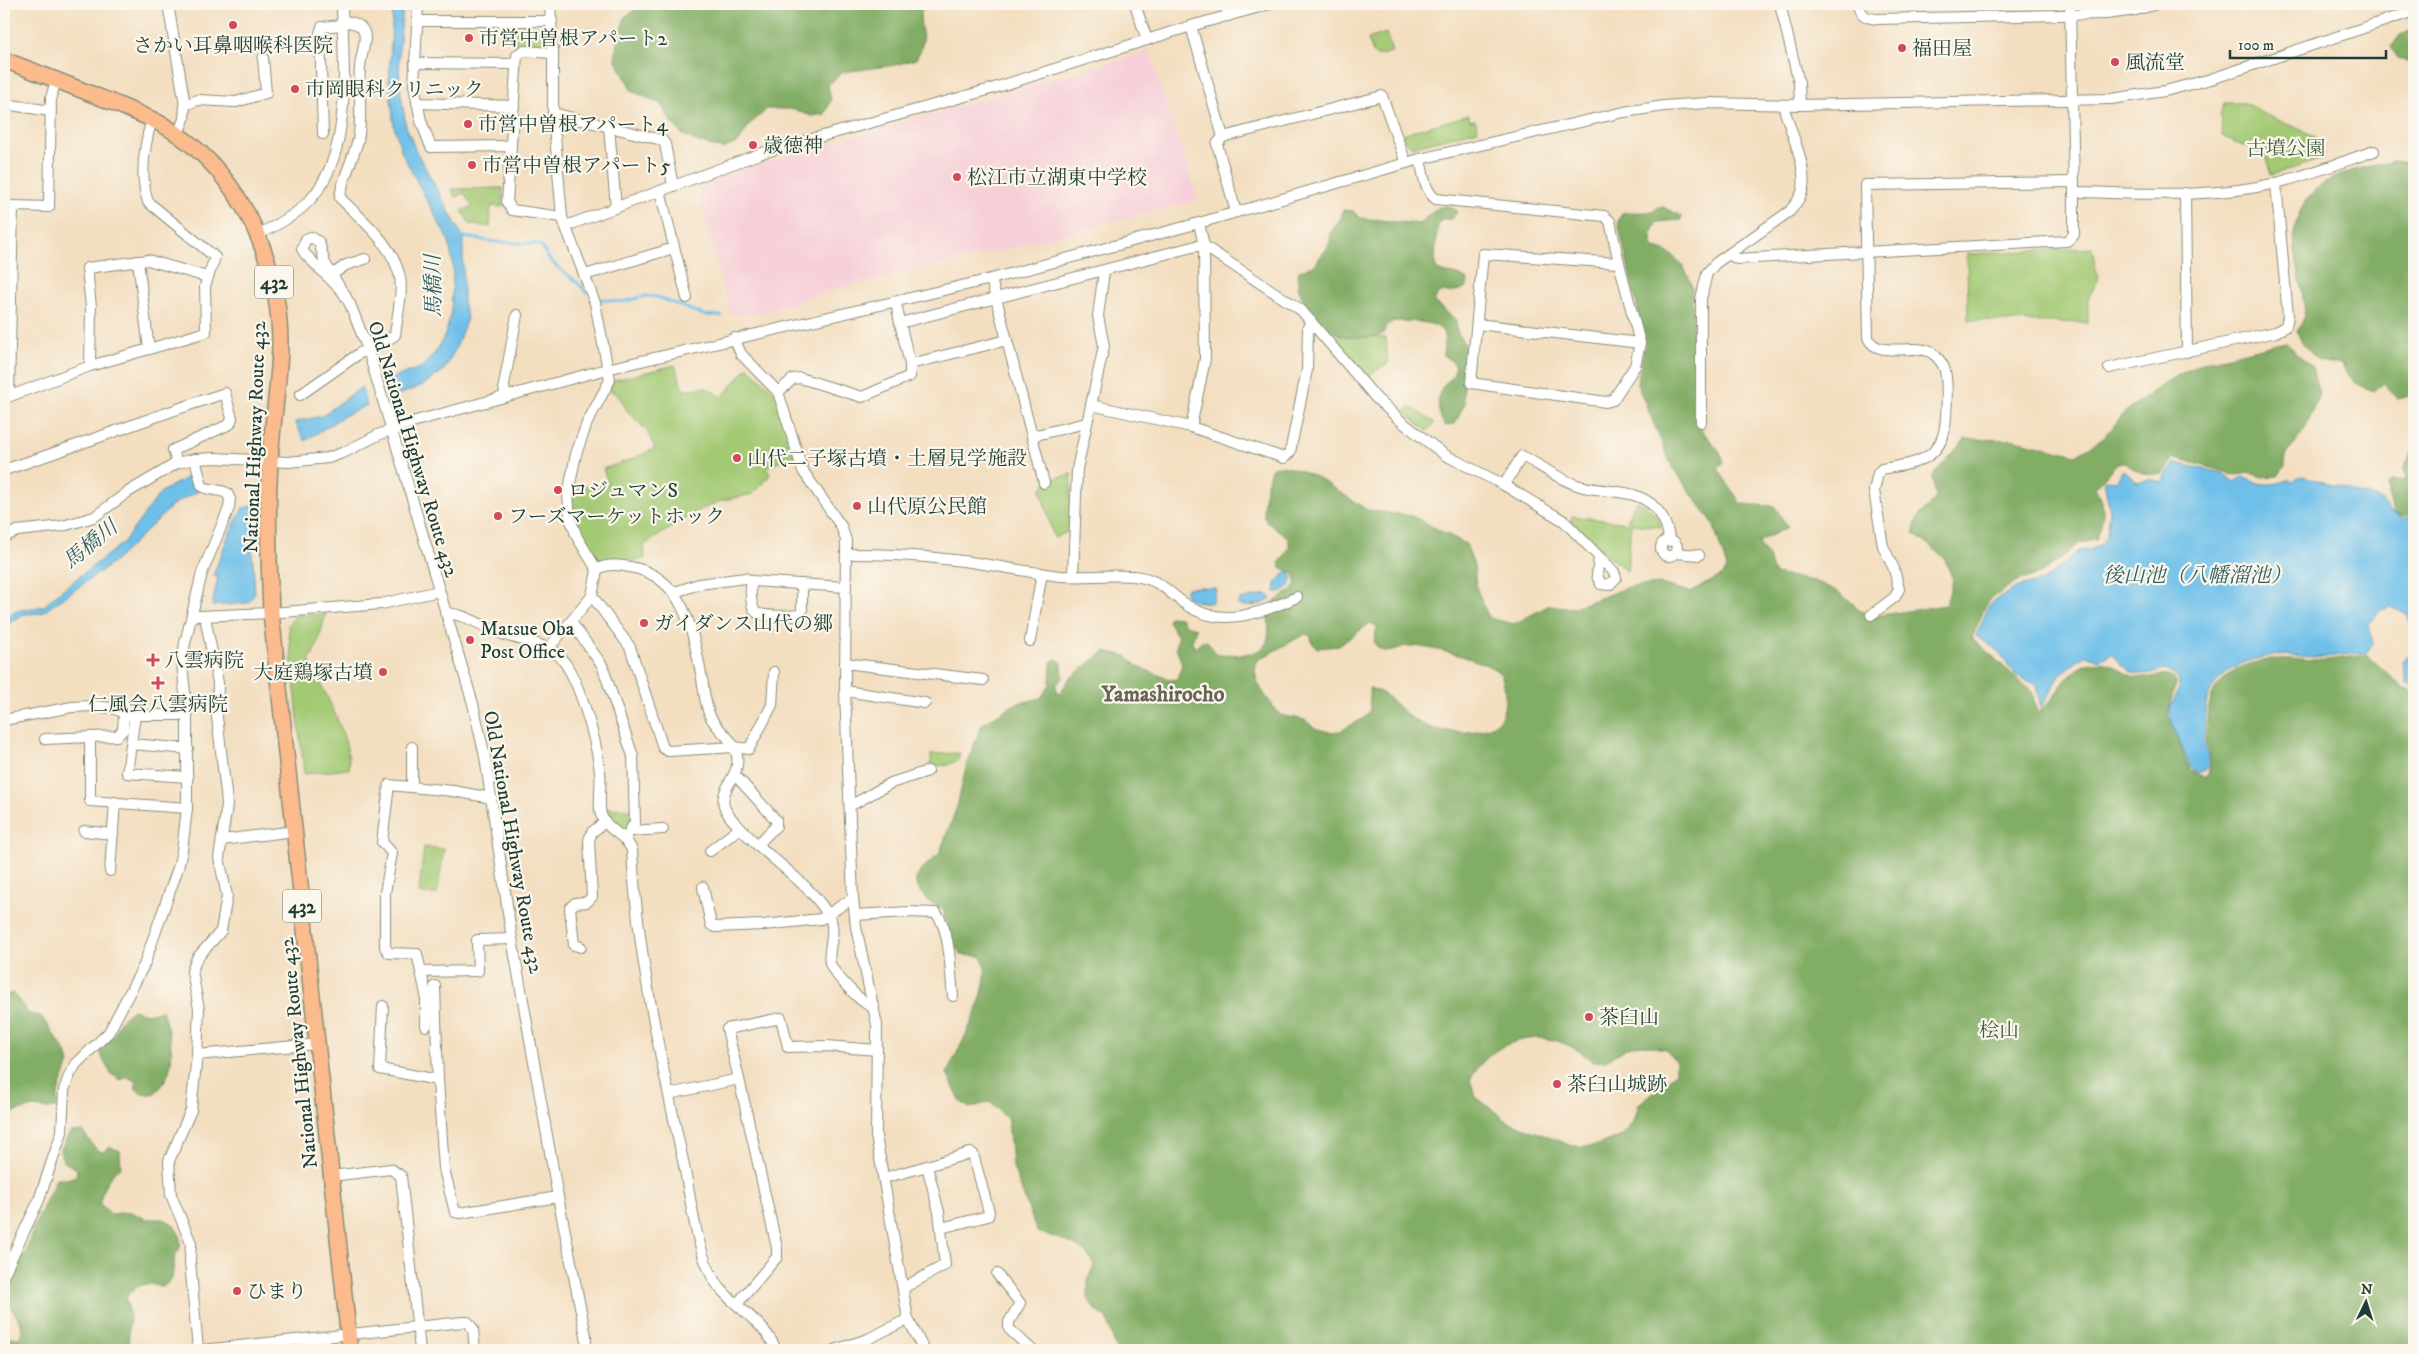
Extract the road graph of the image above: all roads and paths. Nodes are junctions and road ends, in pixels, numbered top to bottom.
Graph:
1 (168, 4) edge
2 (342, 4) edge
3 (418, 4) edge
4 (550, 4) edge
5 (1135, 4) edge
6 (1226, 4) edge
7 (1270, 4) edge
8 (1780, 4) edge
9 (1857, 4) edge
10 (2070, 4) edge
11 (2156, 4) edge
12 (2414, 11) edge
13 (2070, 15) junction
14 (1228, 16) junction
15 (418, 21) junction
16 (552, 21) junction
17 (342, 23) junction
18 (1191, 26) junction
19 (1147, 40) junction
20 (553, 53) junction
21 (263, 58) dead end
22 (4, 60) edge
23 (415, 63) junction
24 (516, 64) junction
25 (56, 80) junction
26 (2073, 101) junction
27 (417, 103) junction
28 (4, 104) edge
29 (186, 105) junction
30 (1783, 105) junction
31 (1800, 105) junction
32 (514, 106) junction
33 (51, 111) junction
34 (552, 113) junction
35 (152, 119) junction
36 (608, 127) junction
37 (178, 134) junction
38 (323, 134) dead end
39 (1223, 137) junction
40 (511, 146) junction
41 (2374, 152) dead end
42 (1420, 159) junction
43 (1406, 163) junction
44 (2276, 184) junction
45 (673, 186) junction
46 (2074, 187) junction
47 (660, 191) junction
48 (2185, 193) junction
49 (8, 206) edge
50 (616, 208) junction
51 (1236, 212) junction
52 (564, 222) junction
53 (1199, 223) junction
54 (258, 234) junction
55 (1204, 246) junction
56 (674, 248) junction
57 (1865, 253) junction
58 (1730, 255) junction
59 (365, 259) dead end
60 (138, 261) junction
61 (1619, 262) junction
62 (1104, 271) junction
63 (333, 274) junction
64 (585, 275) junction
65 (207, 277) junction
66 (991, 279) junction
67 (345, 294) junction
68 (687, 298) dead end
69 (996, 298) junction
70 (896, 302) junction
71 (516, 315) dead end
72 (1311, 321) junction
73 (900, 323) junction
74 (1477, 324) junction
75 (734, 338) junction
76 (1007, 340) junction
77 (1640, 343) junction
78 (149, 349) junction
79 (368, 350) junction
80 (2187, 352) junction
81 (910, 364) junction
82 (90, 366) junction
83 (2110, 368) dead end
84 (607, 369) junction
85 (778, 392) junction
86 (300, 395) dead end
87 (506, 396) junction
88 (6, 397) edge
89 (1090, 405) junction
90 (1701, 422) dead end
91 (1086, 423) junction
92 (1191, 426) junction
93 (393, 429) junction
94 (1032, 436) junction
95 (195, 459) junction
96 (270, 461) junction
97 (177, 463) junction
98 (4, 470) edge
99 (1044, 483) dead end
100 (1504, 485) junction
101 (4, 537) edge
102 (846, 554) junction
103 (1699, 555) dead end
104 (1599, 557) dead end
105 (597, 570) junction
106 (1042, 573) junction
107 (1073, 576) junction
108 (752, 581) junction
109 (802, 584) junction
110 (846, 587) junction
111 (439, 591) junction
112 (675, 592) junction
113 (592, 596) junction
114 (1297, 597) dead end
115 (272, 613) junction
116 (445, 613) junction
117 (192, 614) junction
118 (1871, 615) dead end
119 (205, 617) junction
120 (571, 622) junction
121 (1030, 641) dead end
122 (548, 649) junction
123 (845, 663) junction
124 (774, 672) dead end
125 (983, 680) dead end
126 (845, 691) junction
127 (925, 703) dead end
128 (124, 713) junction
129 (135, 715) junction
130 (187, 715) junction
131 (4, 720) edge
132 (90, 736) junction
133 (45, 739) dead end
134 (132, 744) junction
135 (412, 747) dead end
136 (735, 747) junction
137 (188, 749) junction
138 (928, 771) dead end
139 (735, 775) junction
140 (188, 777) junction
141 (412, 787) junction
142 (492, 798) junction
143 (115, 802) junction
144 (850, 806) junction
145 (188, 808) junction
146 (605, 822) junction
147 (740, 828) junction
148 (663, 829) dead end
149 (84, 831) dead end
150 (294, 831) junction
151 (113, 834) junction
152 (628, 835) junction
153 (222, 840) junction
154 (757, 844) junction
155 (710, 851) dead end
156 (110, 871) dead end
157 (703, 887) dead end
158 (852, 898) junction
159 (827, 915) junction
160 (855, 915) junction
161 (512, 939) junction
162 (582, 947) dead end
163 (421, 972) junction
164 (435, 986) dead end
165 (953, 996) dead end
166 (383, 1006) dead end
167 (874, 1007) junction
168 (426, 1026) dead end
169 (317, 1044) junction
170 (877, 1050) junction
171 (197, 1055) junction
172 (739, 1079) junction
173 (438, 1080) junction
174 (669, 1094) junction
175 (927, 1166) junction
176 (331, 1176) junction
177 (884, 1178) junction
178 (558, 1197) junction
179 (942, 1228) junction
180 (6, 1261) edge
181 (4, 1274) edge
182 (997, 1274) dead end
183 (904, 1288) junction
184 (737, 1304) junction
185 (908, 1319) junction
186 (417, 1327) junction
187 (348, 1334) junction
188 (198, 1350) edge
189 (203, 1350) edge
190 (350, 1350) edge
191 (420, 1350) edge
192 (475, 1350) edge
193 (586, 1350) edge
194 (776, 1350) edge
195 (835, 1350) edge
196 (924, 1350) edge
197 (1032, 1350) edge

1 - 29 street
2 - 17 street
3 - 15 street
4 - 16 street
5 - 19 street
6 - 14 street
7 - 14 street
8 - 31 street
9 - 13 street
10 - 13 street
11 - 13 street
12 - 26 street
13 - 26 street
14 - 18 street
15 - 16 street
15 - 23 street
16 - 20 street
17 - 38 street
17 - 54 street
17 - 79 street
18 - 19 street
18 - 39 street
19 - 45 street
20 - 24 street
20 - 34 street
21 - 29 street
22 - 25 highway, National Highway Route 432 / 432
23 - 24 street
23 - 27 street
24 - 32 street
25 - 33 street
25 - 35 highway, National Highway Route 432 / 432
26 - 31 street
26 - 46 street
27 - 32 street
27 - 40 street
28 - 33 street
29 - 37 street
30 - 31 street
30 - 42 street
30 - 58 street
32 - 40 street
33 - 49 street
34 - 36 street
34 - 52 street
35 - 37 highway, National Highway Route 432 / 432
35 - 65 street
36 - 45 street
36 - 50 street
37 - 54 highway, National Highway Route 432 / 432
39 - 43 street
39 - 51 street
40 - 52 street
41 - 44 street
42 - 43 street
42 - 61 street
43 - 51 street
44 - 48 street
44 - 80 street
45 - 47 street
46 - 48 street
46 - 57 street
46 - 57 street
47 - 50 street
47 - 56 street
48 - 80 street
49 - 88 street
50 - 52 street
51 - 53 street
52 - 64 street
53 - 55 street
53 - 66 street
54 - 96 highway, National Highway Route 432 / 432
55 - 62 street
55 - 72 street
55 - 92 street
56 - 64 street
56 - 68 street
57 - 58 street
57 - 118 street
58 - 90 street
59 - 63 street
60 - 65 street
60 - 78 street
60 - 82 street
61 - 74 street
61 - 77 street
62 - 69 street
62 - 89 street
63 - 67 street, Old National Highway Route 432
63 - 67 street, Old National Highway Route 432
64 - 84 street
65 - 78 street
66 - 69 street
66 - 70 street
67 - 79 street, Old National Highway Route 432
69 - 73 street
69 - 76 street
70 - 73 street
70 - 75 street
71 - 87 street
72 - 92 street
72 - 100 street
73 - 81 street
74 - 77 street
74 - 77 street
75 - 84 street
75 - 85 street
76 - 81 street
76 - 94 street
78 - 82 street
79 - 86 street
79 - 93 street, Old National Highway Route 432
80 - 83 street
81 - 85 street
82 - 88 street
84 - 87 street
84 - 105 street
85 - 102 street
87 - 93 street
89 - 91 street
89 - 92 street
91 - 94 street
91 - 107 street
93 - 96 street
93 - 111 street, Old National Highway Route 432
94 - 99 street
95 - 96 street
95 - 97 street
95 - 117 street
96 - 115 highway, National Highway Route 432 / 432
97 - 98 street
97 - 101 street
100 - 103 street
100 - 104 street
102 - 106 street
102 - 110 street
105 - 112 street
105 - 113 street
106 - 107 street
106 - 121 street
107 - 114 street
108 - 109 street
108 - 109 street
108 - 112 street
109 - 110 street
110 - 123 street
111 - 115 street
111 - 116 street, Old National Highway Route 432
112 - 136 street
113 - 120 street
113 - 136 street
115 - 119 street
115 - 150 highway, National Highway Route 432 / 432
116 - 122 street
116 - 142 street, Old National Highway Route 432
117 - 119 street
117 - 130 street
119 - 153 street
120 - 122 street
120 - 152 street
122 - 146 street
123 - 125 street
123 - 126 street
124 - 136 street
126 - 127 street
126 - 144 street
128 - 129 street
128 - 131 street
128 - 132 street
129 - 130 street
129 - 134 street
130 - 137 street
132 - 133 street
132 - 143 street
134 - 137 street
134 - 140 street
135 - 141 street
136 - 139 street
137 - 140 street
138 - 144 street
139 - 147 street
139 - 154 street
140 - 145 street
141 - 142 street
141 - 163 street
142 - 161 street, Old National Highway Route 432
143 - 145 street
143 - 151 street
144 - 158 street
145 - 180 street
146 - 152 street
146 - 162 street
147 - 154 street
147 - 155 street
148 - 152 street
149 - 151 street
150 - 153 street
150 - 169 highway, National Highway Route 432 / 432
151 - 156 street
152 - 174 street
153 - 171 street
154 - 159 street
157 - 159 street
158 - 159 street
158 - 160 street
159 - 167 street
160 - 165 street
160 - 167 street
161 - 163 street
161 - 178 street, Old National Highway Route 432
163 - 168 street
164 - 173 street
166 - 173 street
167 - 170 street
169 - 171 street
169 - 176 highway, National Highway Route 432 / 432
170 - 172 street
170 - 177 street
171 - 188 street
172 - 174 street
172 - 184 street
173 - 178 street
174 - 184 street
175 - 177 street
175 - 179 street
175 - 179 street
176 - 186 street
176 - 187 highway, National Highway Route 432 / 432
177 - 183 street
178 - 193 street, Old National Highway Route 432
179 - 183 street
180 - 181 street
182 - 197 street
183 - 185 street
184 - 194 street
185 - 195 street
185 - 196 street
186 - 187 street
186 - 191 street
186 - 192 street
187 - 189 street
187 - 190 highway, National Highway Route 432 / 432

